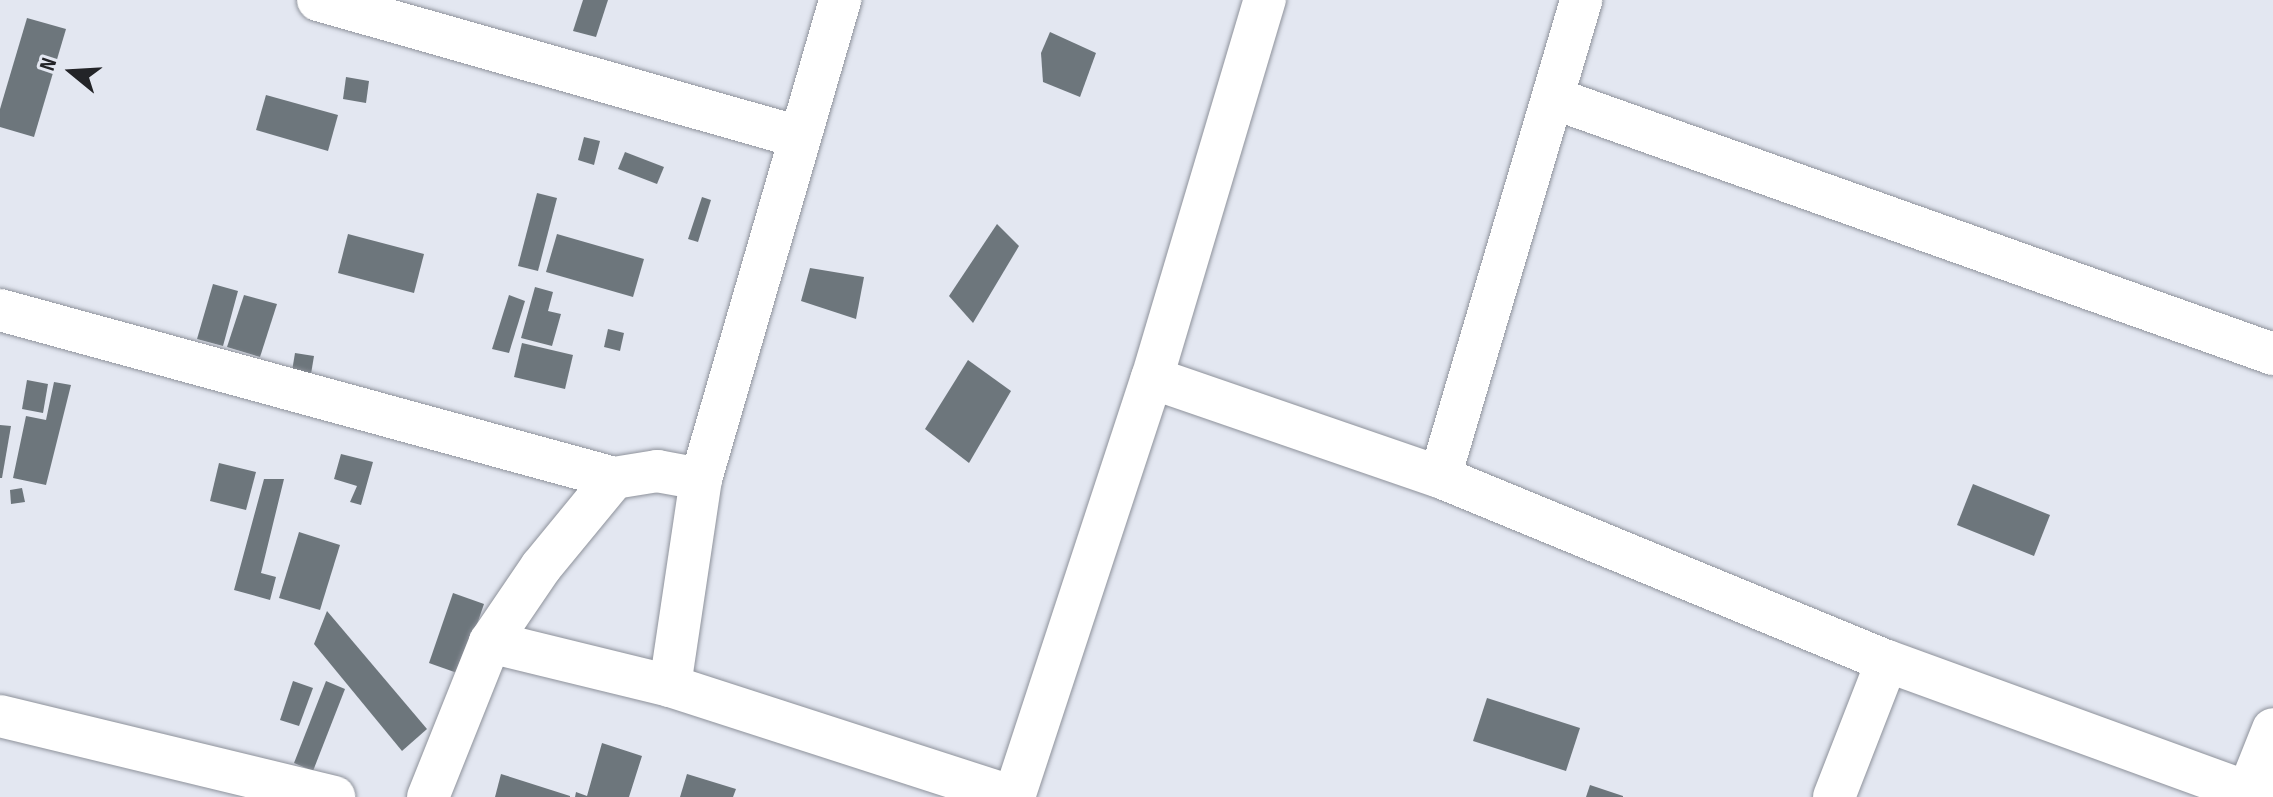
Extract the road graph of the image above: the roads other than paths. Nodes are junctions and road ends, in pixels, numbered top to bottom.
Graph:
1 (318, 0) edge
2 (840, 0) edge
3 (1265, 0) edge
4 (1581, 0) edge
5 (1553, 98) junction
6 (798, 137) junction
7 (0, 310) edge
8 (2273, 354) edge
9 (1152, 378) junction
10 (1440, 477) junction
11 (614, 478) junction
12 (701, 479) junction
13 (490, 642) junction
14 (1887, 661) junction
15 (670, 686) junction
16 (0, 716) edge
17 (2273, 729) edge
18 (2251, 796) edge
19 (334, 797) edge
20 (428, 797) edge
21 (1834, 797) edge

1 - 6 street
2 - 6 street
3 - 9 street
4 - 5 street
5 - 8 street
5 - 10 street
6 - 12 street
7 - 11 street
9 - 10 street
9 - 15 street
10 - 14 street
11 - 12 street
11 - 13 street
12 - 15 street
13 - 15 street
13 - 20 street
14 - 18 street
14 - 21 street
16 - 19 street
17 - 18 street

